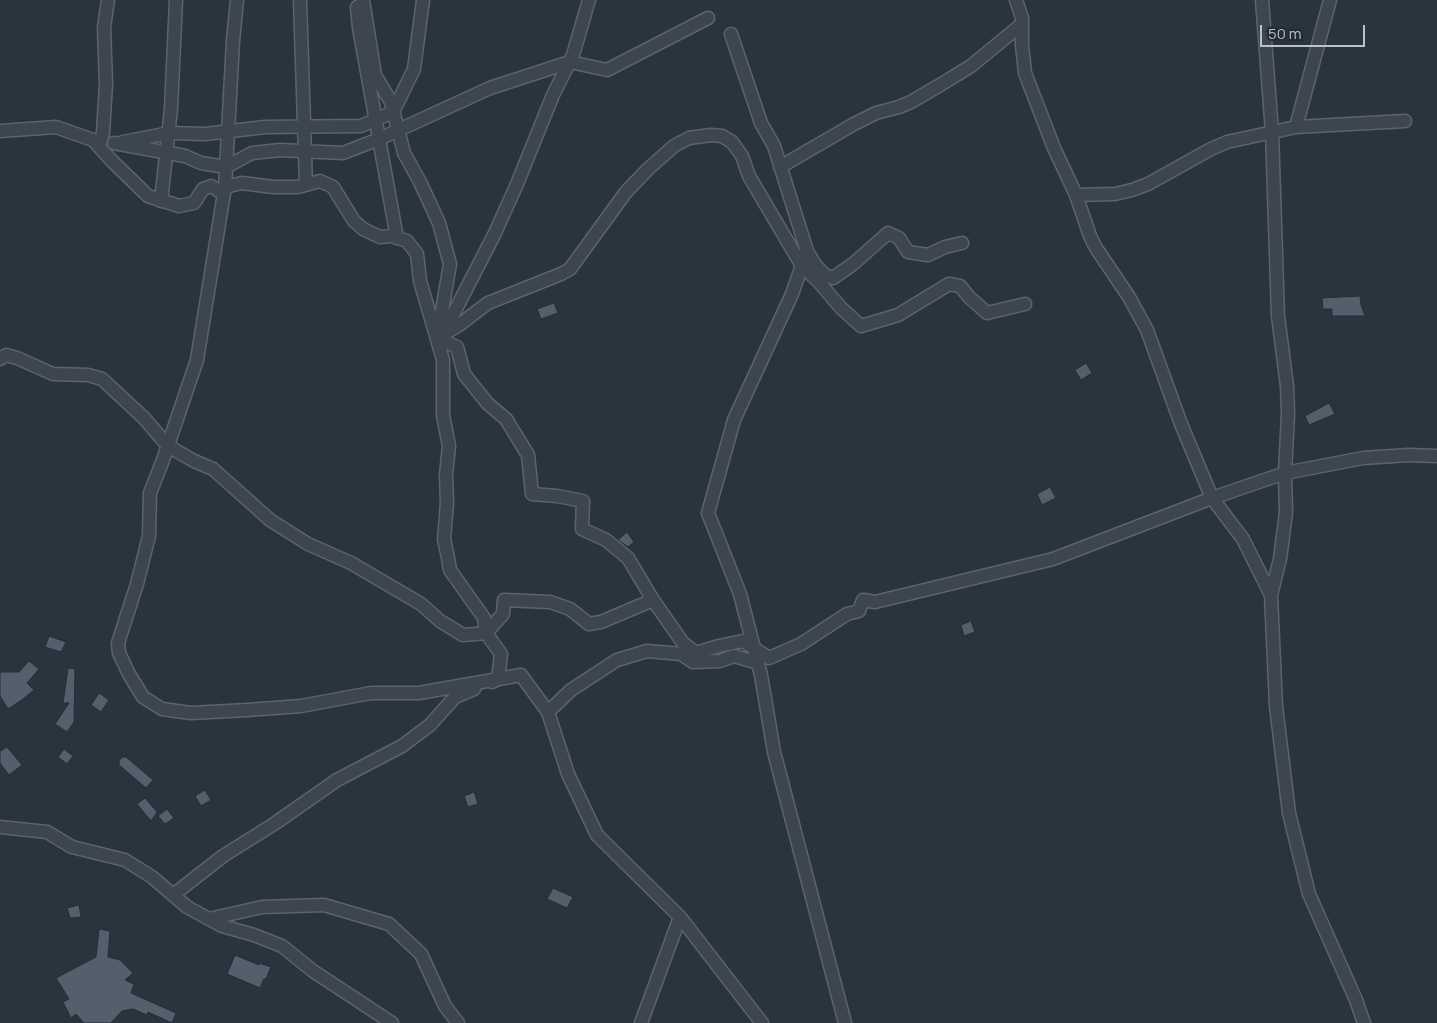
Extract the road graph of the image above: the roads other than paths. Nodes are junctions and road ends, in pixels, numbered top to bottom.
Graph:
1 (108, 0) edge
2 (176, 0) edge
3 (237, 0) edge
4 (300, 0) edge
5 (356, 0) edge
6 (363, 0) edge
7 (423, 0) edge
8 (590, 0) edge
9 (1016, 0) edge
10 (1262, 0) edge
11 (1330, 0) edge
12 (708, 18) dead end
13 (1022, 24) junction
14 (731, 34) dead end
15 (570, 62) junction
16 (393, 112) junction
17 (375, 120) junction
18 (1405, 121) dead end
19 (304, 126) junction
20 (1296, 128) junction
21 (398, 130) junction
22 (0, 131) edge
23 (228, 131) junction
24 (169, 132) junction
25 (1272, 132) junction
26 (379, 139) junction
27 (114, 143) junction
28 (99, 146) junction
29 (305, 151) junction
30 (167, 152) junction
31 (226, 167) junction
32 (780, 167) junction
33 (306, 185) junction
34 (225, 186) junction
35 (1076, 195) junction
36 (161, 201) junction
37 (397, 238) junction
38 (962, 243) dead end
39 (807, 251) junction
40 (802, 266) junction
41 (1026, 304) dead end
42 (439, 337) junction
43 (0, 359) edge
44 (168, 446) junction
45 (1437, 456) edge
46 (1285, 472) junction
47 (1212, 498) junction
48 (1271, 595) junction
49 (653, 600) junction
50 (486, 633) junction
51 (756, 657) junction
52 (498, 679) junction
53 (548, 712) junction
54 (0, 827) edge
55 (173, 895) junction
56 (680, 918) junction
57 (210, 919) junction
58 (392, 1023) edge
59 (458, 1023) edge
60 (640, 1023) edge
61 (762, 1023) edge
62 (845, 1023) edge
63 (1364, 1023) edge

1 - 28 street
2 - 24 street
3 - 23 street
4 - 19 street
5 - 17 street
6 - 16 street
7 - 16 street
8 - 15 street
9 - 13 street
10 - 25 street
11 - 20 street
12 - 15 street
13 - 32 street
13 - 35 street
14 - 32 street
15 - 21 street
15 - 42 street
16 - 17 street
16 - 21 street
17 - 19 street
17 - 26 street
18 - 20 street
19 - 23 street
19 - 29 street
20 - 25 street
21 - 26 street
21 - 42 street
22 - 28 street
23 - 24 street
23 - 31 street
24 - 27 street
24 - 30 street
25 - 35 street
25 - 46 street
26 - 29 street
26 - 37 street
27 - 28 street
27 - 30 street
28 - 36 street
29 - 31 street
29 - 33 street
30 - 31 street
30 - 36 street
31 - 34 street
32 - 39 street
33 - 34 street
33 - 37 street
34 - 36 street
34 - 44 street
35 - 47 street
37 - 42 street
38 - 39 street
39 - 40 street
40 - 41 street
40 - 42 street
40 - 51 street
42 - 49 street
42 - 50 street
43 - 44 street
44 - 50 street
44 - 52 street
45 - 46 street
46 - 47 street
46 - 48 street
47 - 48 street
47 - 51 street
48 - 63 street
49 - 50 street
49 - 51 street
50 - 52 street
51 - 53 street
51 - 62 street
52 - 53 street
52 - 55 street
53 - 56 street
54 - 55 street
55 - 57 street
56 - 60 street
56 - 61 street
57 - 58 street
57 - 59 street

